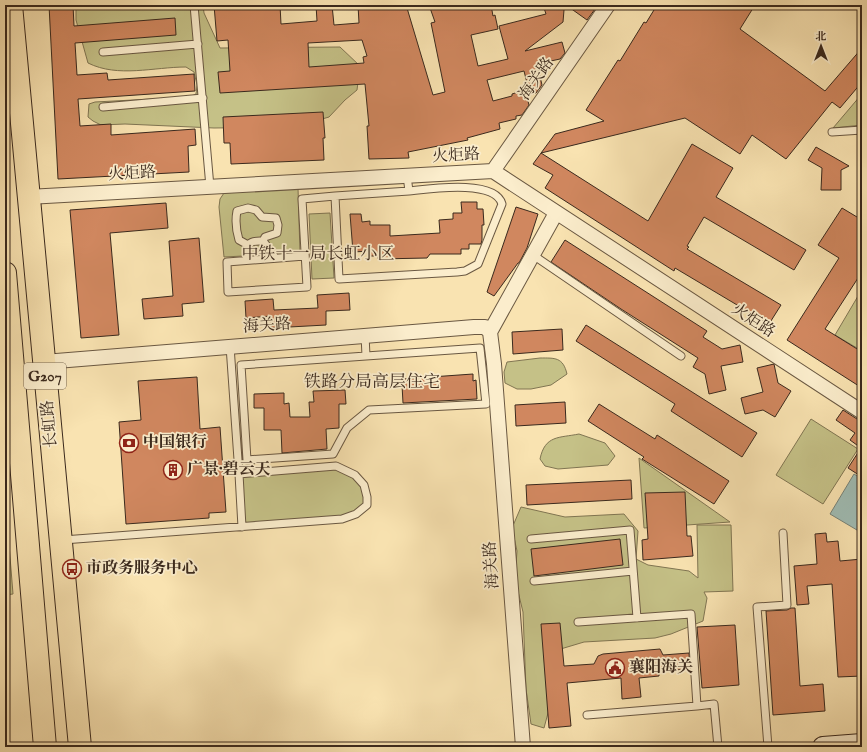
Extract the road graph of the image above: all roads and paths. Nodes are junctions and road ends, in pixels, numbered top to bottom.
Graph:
1 (11, 5) edge
2 (194, 5) edge
3 (608, 5) edge
4 (198, 44) junction
5 (103, 52) dead end
6 (202, 98) junction
7 (102, 107) dead end
8 (862, 130) edge
9 (832, 132) dead end
10 (493, 172) junction
11 (407, 176) junction
12 (210, 187) junction
13 (409, 190) junction
14 (335, 196) junction
15 (28, 197) junction
16 (556, 212) junction
17 (263, 241) junction
18 (248, 245) junction
19 (533, 255) junction
20 (306, 256) junction
21 (275, 258) junction
22 (246, 260) junction
23 (5, 274) edge
24 (7, 311) edge
25 (490, 332) junction
26 (365, 335) junction
27 (230, 346) junction
28 (366, 356) junction
29 (682, 356) dead end
30 (44, 362) junction
31 (862, 412) edge
32 (239, 474) junction
33 (242, 527) junction
34 (783, 533) dead end
35 (531, 539) dead end
36 (60, 540) junction
37 (633, 572) junction
38 (534, 581) dead end
39 (637, 618) junction
40 (578, 622) dead end
41 (697, 706) junction
42 (587, 715) dead end
43 (862, 744) edge
44 (45, 747) edge
45 (80, 747) edge
46 (523, 747) edge
47 (718, 747) edge
48 (768, 747) edge
49 (823, 747) edge

1 - 15 highway, 长虹路 / G207
2 - 4 lane
3 - 10 street, 海关路
4 - 5 lane
4 - 6 lane
6 - 7 lane
6 - 12 lane
8 - 9 lane
10 - 11 street, 火炬路
10 - 16 street, 火炬路
11 - 12 street, 火炬路
11 - 13 lane
12 - 15 street, 火炬路
13 - 14 lane
13 - 14 lane
14 - 20 lane
15 - 30 highway, 长虹路 / G207
16 - 19 street
16 - 31 street, 火炬路
17 - 18 lane
17 - 18 lane
17 - 21 lane
18 - 22 lane
19 - 25 street
19 - 29 lane
20 - 21 lane
20 - 22 lane
21 - 22 lane
23 - 24 highway, 长虹路 / G207
24 - 44 highway, 长虹路 / G207
25 - 26 street, 海关路
25 - 46 street, 海关路
26 - 27 street, 海关路
26 - 28 lane
27 - 30 street, 海关路
27 - 32 lane
28 - 28 lane
30 - 36 highway, 长虹路 / G207
32 - 33 lane
32 - 33 lane
33 - 36 lane
34 - 48 lane
35 - 37 lane
36 - 45 highway, 长虹路 / G207
37 - 38 lane
37 - 39 lane
39 - 40 lane
39 - 41 lane
41 - 42 lane
41 - 47 lane
43 - 49 street

